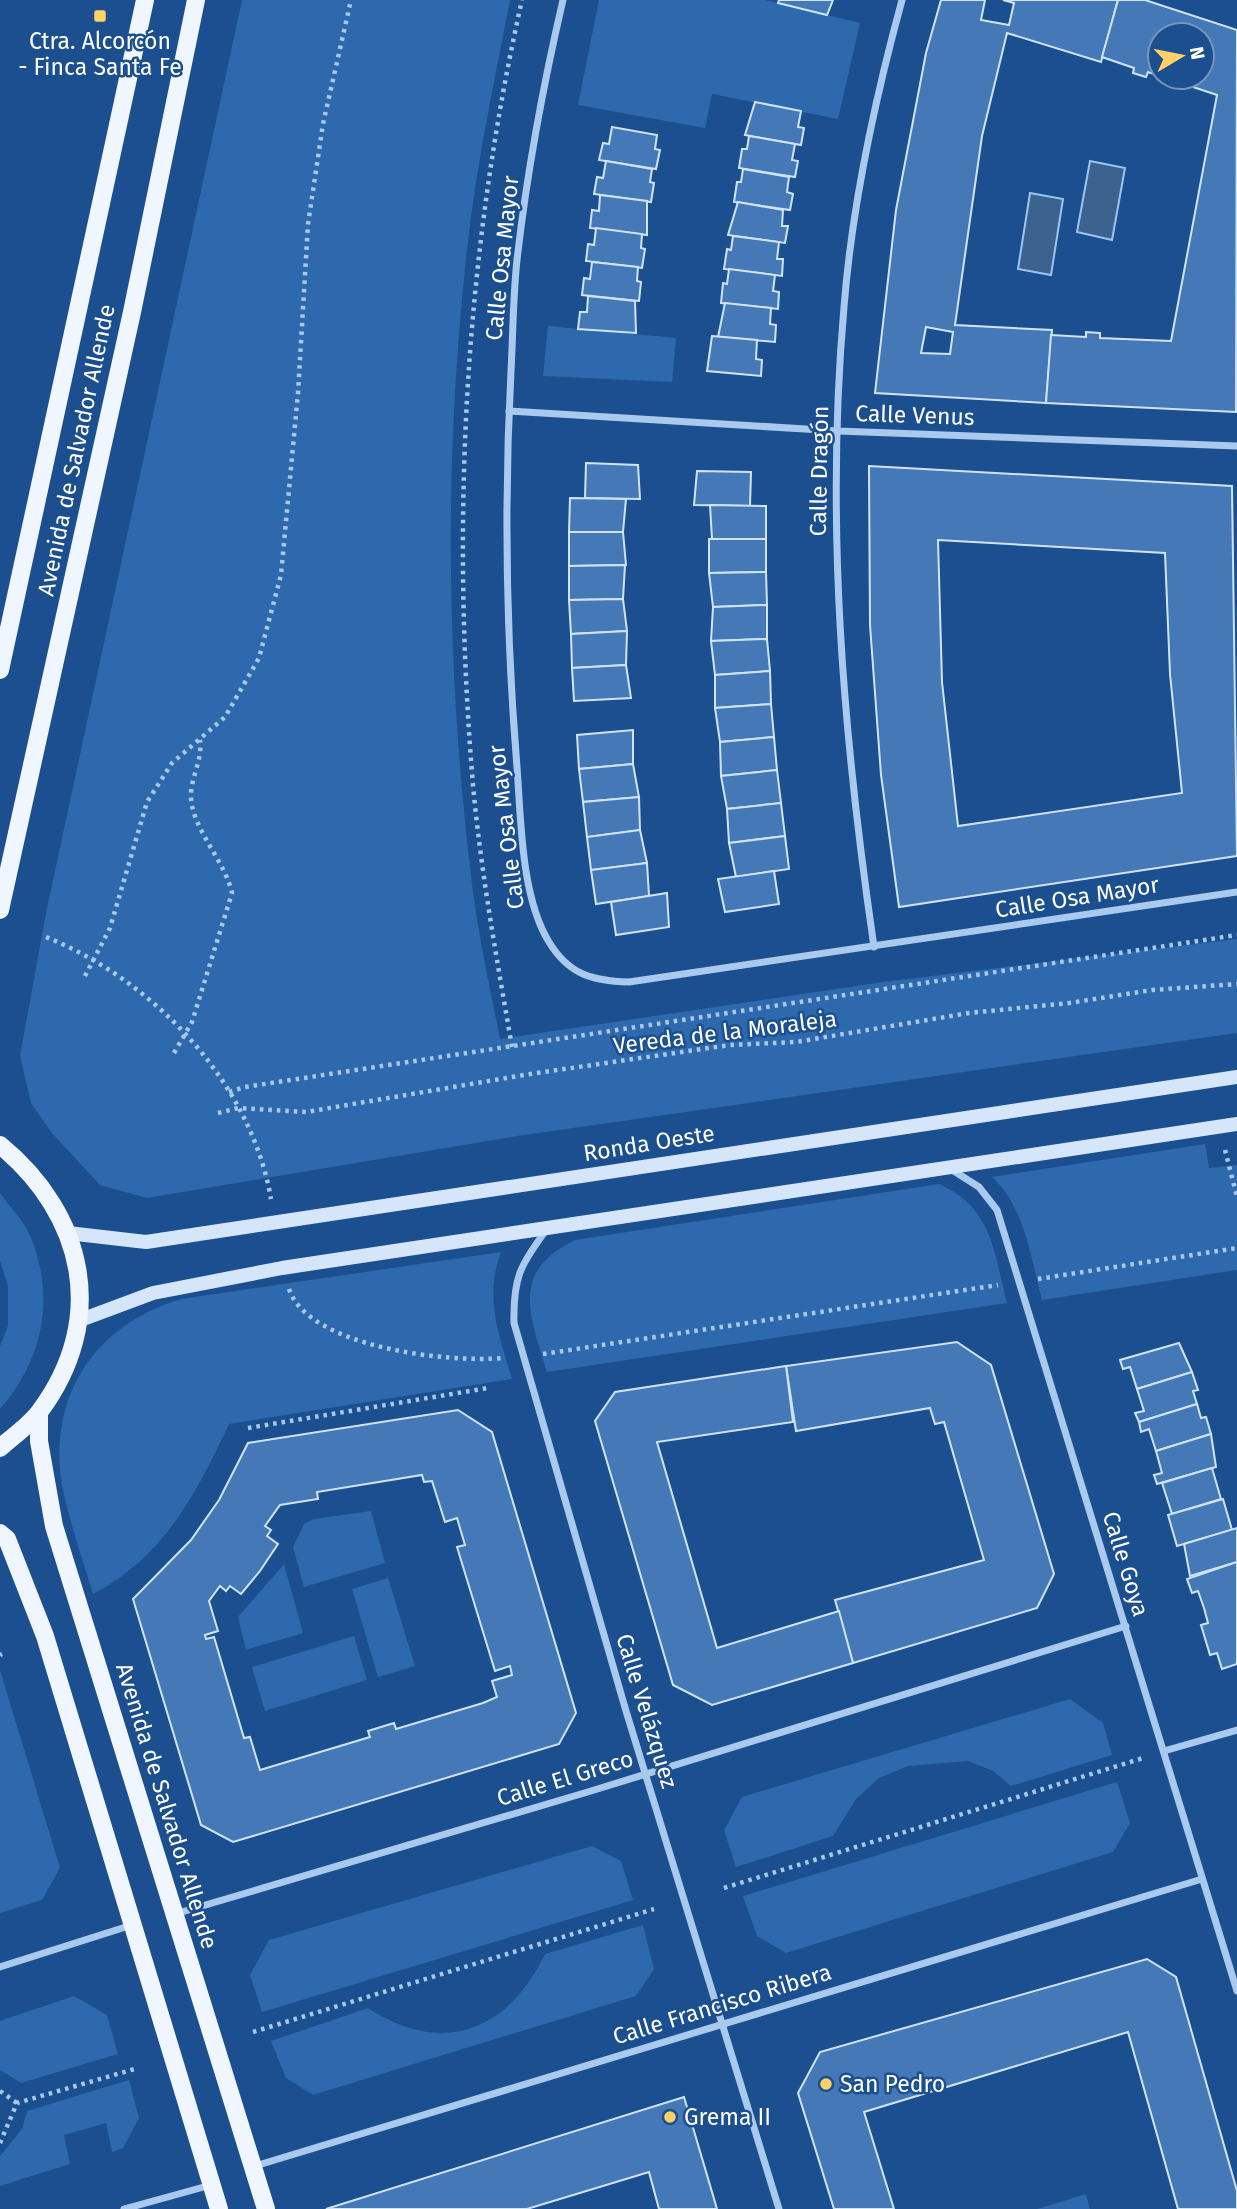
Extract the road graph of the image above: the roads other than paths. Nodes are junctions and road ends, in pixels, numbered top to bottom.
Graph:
1 (145, 0) edge
2 (196, 0) edge
3 (563, 0) edge
4 (902, 0) edge
5 (509, 411) junction
6 (838, 431) junction
7 (1237, 446) edge
8 (0, 670) edge
9 (1237, 892) edge
10 (0, 910) edge
11 (874, 947) junction
12 (1237, 1077) edge
13 (1237, 1124) edge
14 (0, 1145) edge
15 (948, 1168) junction
16 (548, 1228) junction
17 (68, 1233) junction
18 (78, 1321) junction
19 (38, 1413) junction
20 (0, 1448) edge
21 (0, 1533) edge
22 (1126, 1626) junction
23 (1237, 1730) edge
24 (1164, 1751) junction
25 (646, 1774) junction
26 (1202, 1879) junction
27 (175, 1914) junction
28 (132, 1925) junction
29 (0, 1967) edge
30 (1237, 1991) edge
31 (722, 2024) junction
32 (254, 2167) junction
33 (211, 2185) junction
34 (124, 2209) edge
35 (219, 2209) edge
36 (266, 2209) edge
37 (779, 2209) edge

1 - 8 main road, Avenida de Salvador Allende
2 - 10 main road, Avenida de Salvador Allende
3 - 5 street, Calle Osa Mayor
4 - 6 street, Calle Dragón
5 - 6 street, Calle Venus
5 - 11 street, Calle Osa Mayor
6 - 7 street, Calle Venus
6 - 11 street, Calle Dragón
9 - 11 street, Calle Osa Mayor
12 - 17 main road, Ronda Oeste
13 - 15 main road
14 - 17 main road
15 - 16 main road
15 - 22 street, Calle Goya
16 - 18 main road
16 - 25 street, Calle Velázquez
17 - 18 main road
18 - 19 main road
19 - 20 main road
19 - 27 main road, Avenida de Salvador Allende
21 - 28 main road
22 - 24 street, Calle Goya
22 - 25 street, Calle El Greco
23 - 24 street
24 - 26 street, Calle Goya
25 - 27 street, Calle El Greco
25 - 31 street, Calle Velázquez
26 - 30 street, Calle Goya
26 - 31 street, Calle Francisco Ribera
27 - 32 main road, Avenida de Salvador Allende
28 - 29 street
28 - 33 main road
31 - 32 street, Calle Francisco Ribera
31 - 37 street, Calle Velázquez
32 - 36 main road, Avenida de Salvador Allende
33 - 34 street
33 - 35 main road

